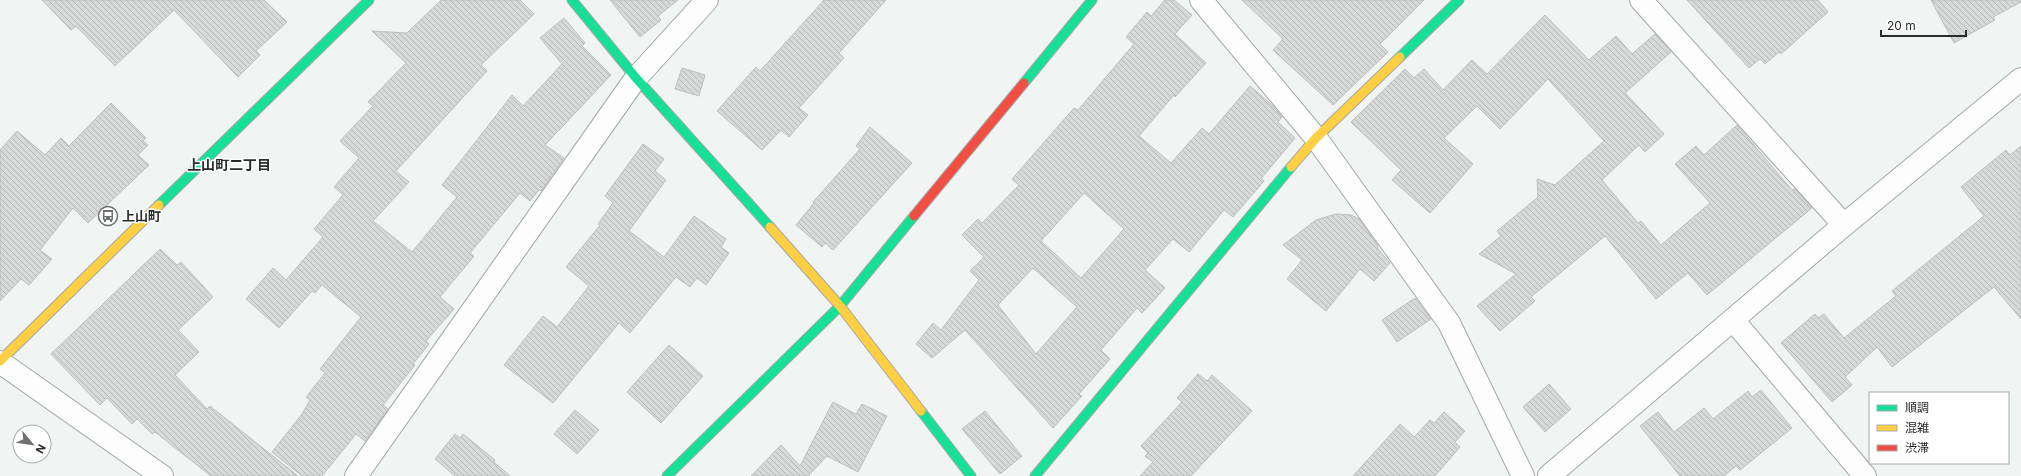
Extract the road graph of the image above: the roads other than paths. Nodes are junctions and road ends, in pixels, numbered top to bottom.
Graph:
1 (369, 0) edge
2 (572, 0) edge
3 (707, 0) edge
4 (1092, 0) edge
5 (1201, 0) edge
6 (1459, 0) edge
7 (1641, 0) edge
8 (636, 78) junction
9 (2021, 79) edge
10 (1316, 138) junction
11 (1844, 225) junction
12 (840, 306) junction
13 (1733, 320) junction
14 (0, 362) edge
15 (162, 476) edge
16 (356, 476) edge
17 (667, 476) edge
18 (971, 476) edge
19 (1034, 476) edge
20 (1523, 476) edge
21 (1549, 476) edge
22 (1865, 476) edge

1 - 14 street
2 - 8 street
3 - 8 street
4 - 12 street
5 - 10 street
6 - 10 street
7 - 11 street
8 - 12 street
8 - 16 street
9 - 11 street
10 - 19 street
10 - 20 street
11 - 13 street
12 - 17 street
12 - 18 street
13 - 21 street
13 - 22 street
14 - 15 street

